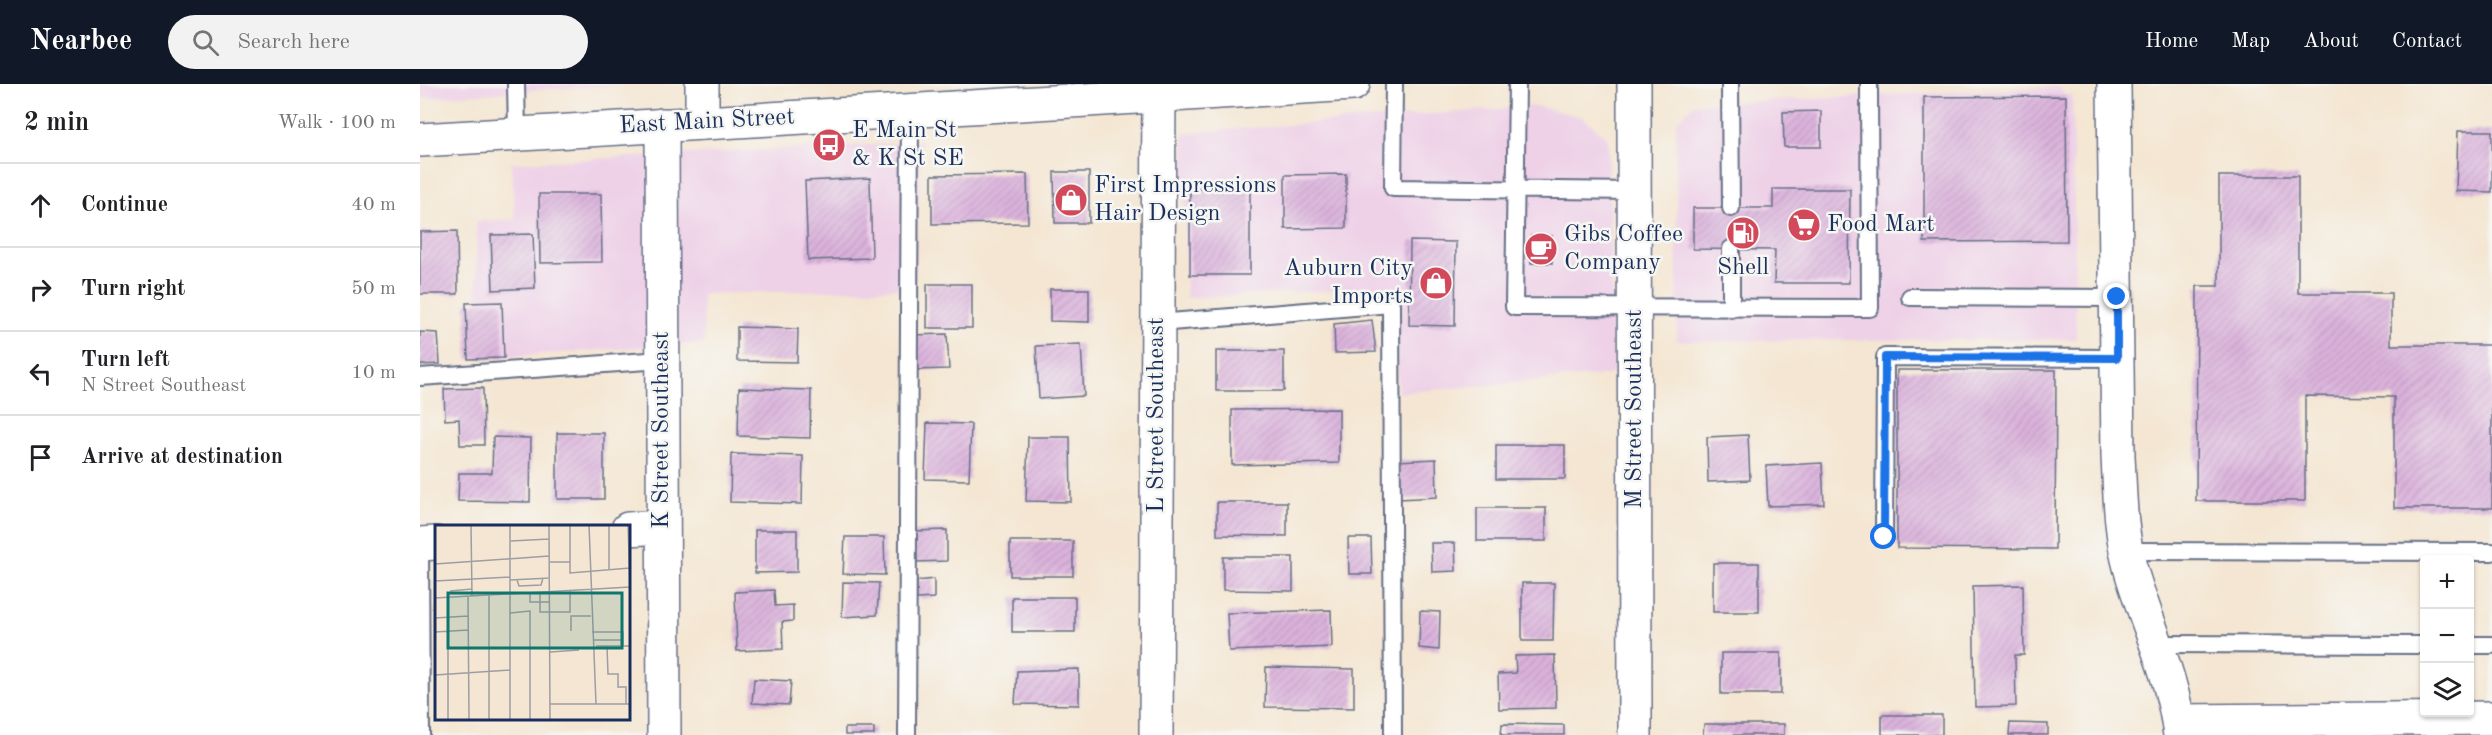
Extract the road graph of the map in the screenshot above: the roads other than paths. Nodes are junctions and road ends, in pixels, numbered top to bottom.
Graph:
1 (516, 84) edge
2 (702, 84) edge
3 (1353, 84) edge
4 (1394, 84) edge
5 (1517, 84) edge
6 (1634, 84) edge
7 (1730, 84) edge
8 (1869, 84) edge
9 (2115, 84) edge
10 (1263, 87) edge
11 (1159, 90) edge
12 (910, 110) junction
13 (702, 123) junction
14 (662, 125) junction
15 (517, 134) junction
16 (420, 140) edge
17 (1516, 189) junction
18 (1634, 191) junction
19 (1731, 208) dead end
20 (1731, 249) dead end
21 (1910, 297) dead end
22 (2117, 297) junction
23 (1635, 309) junction
24 (1731, 309) junction
25 (1158, 323) junction
26 (2117, 358) junction
27 (662, 360) junction
28 (420, 377) edge
29 (662, 527) junction
30 (630, 529) edge
31 (1884, 537) dead end
32 (435, 543) edge
33 (420, 544) edge
34 (2127, 551) junction
35 (2492, 552) edge
36 (2157, 644) junction
37 (2420, 645) edge
38 (2474, 645) edge
39 (2492, 645) edge
40 (2492, 718) edge
41 (2314, 727) edge
42 (2179, 728) edge
43 (421, 735) edge
44 (664, 735) edge
45 (907, 735) edge
46 (1156, 735) edge
47 (1393, 735) edge
48 (1635, 735) edge

1 - 15 lane
2 - 13 street
3 - 10 street, East Main Street
4 - 17 lane
5 - 17 lane
6 - 18 street, M Street Southeast
7 - 19 lane
8 - 24 lane
9 - 22 street
10 - 11 street, East Main Street
11 - 12 street, East Main Street
11 - 25 street, L Street Southeast
12 - 13 street, East Main Street
12 - 45 lane
13 - 14 street, East Main Street
14 - 15 street, East Main Street
14 - 27 street, K Street Southeast
15 - 16 street, East Main Street
17 - 18 lane
17 - 23 lane
18 - 23 street, M Street Southeast
20 - 24 lane
21 - 22 lane
22 - 26 street
23 - 24 lane
23 - 48 street, M Street Southeast
25 - 46 street, L Street Southeast
25 - 47 lane
26 - 31 lane
26 - 34 street
27 - 28 lane
27 - 29 street, K Street Southeast
29 - 30 street
29 - 44 street, K Street Southeast
32 - 33 street
33 - 43 lane
34 - 35 lane
34 - 36 street
36 - 37 lane
36 - 42 street
38 - 39 lane
40 - 41 street
41 - 42 street

